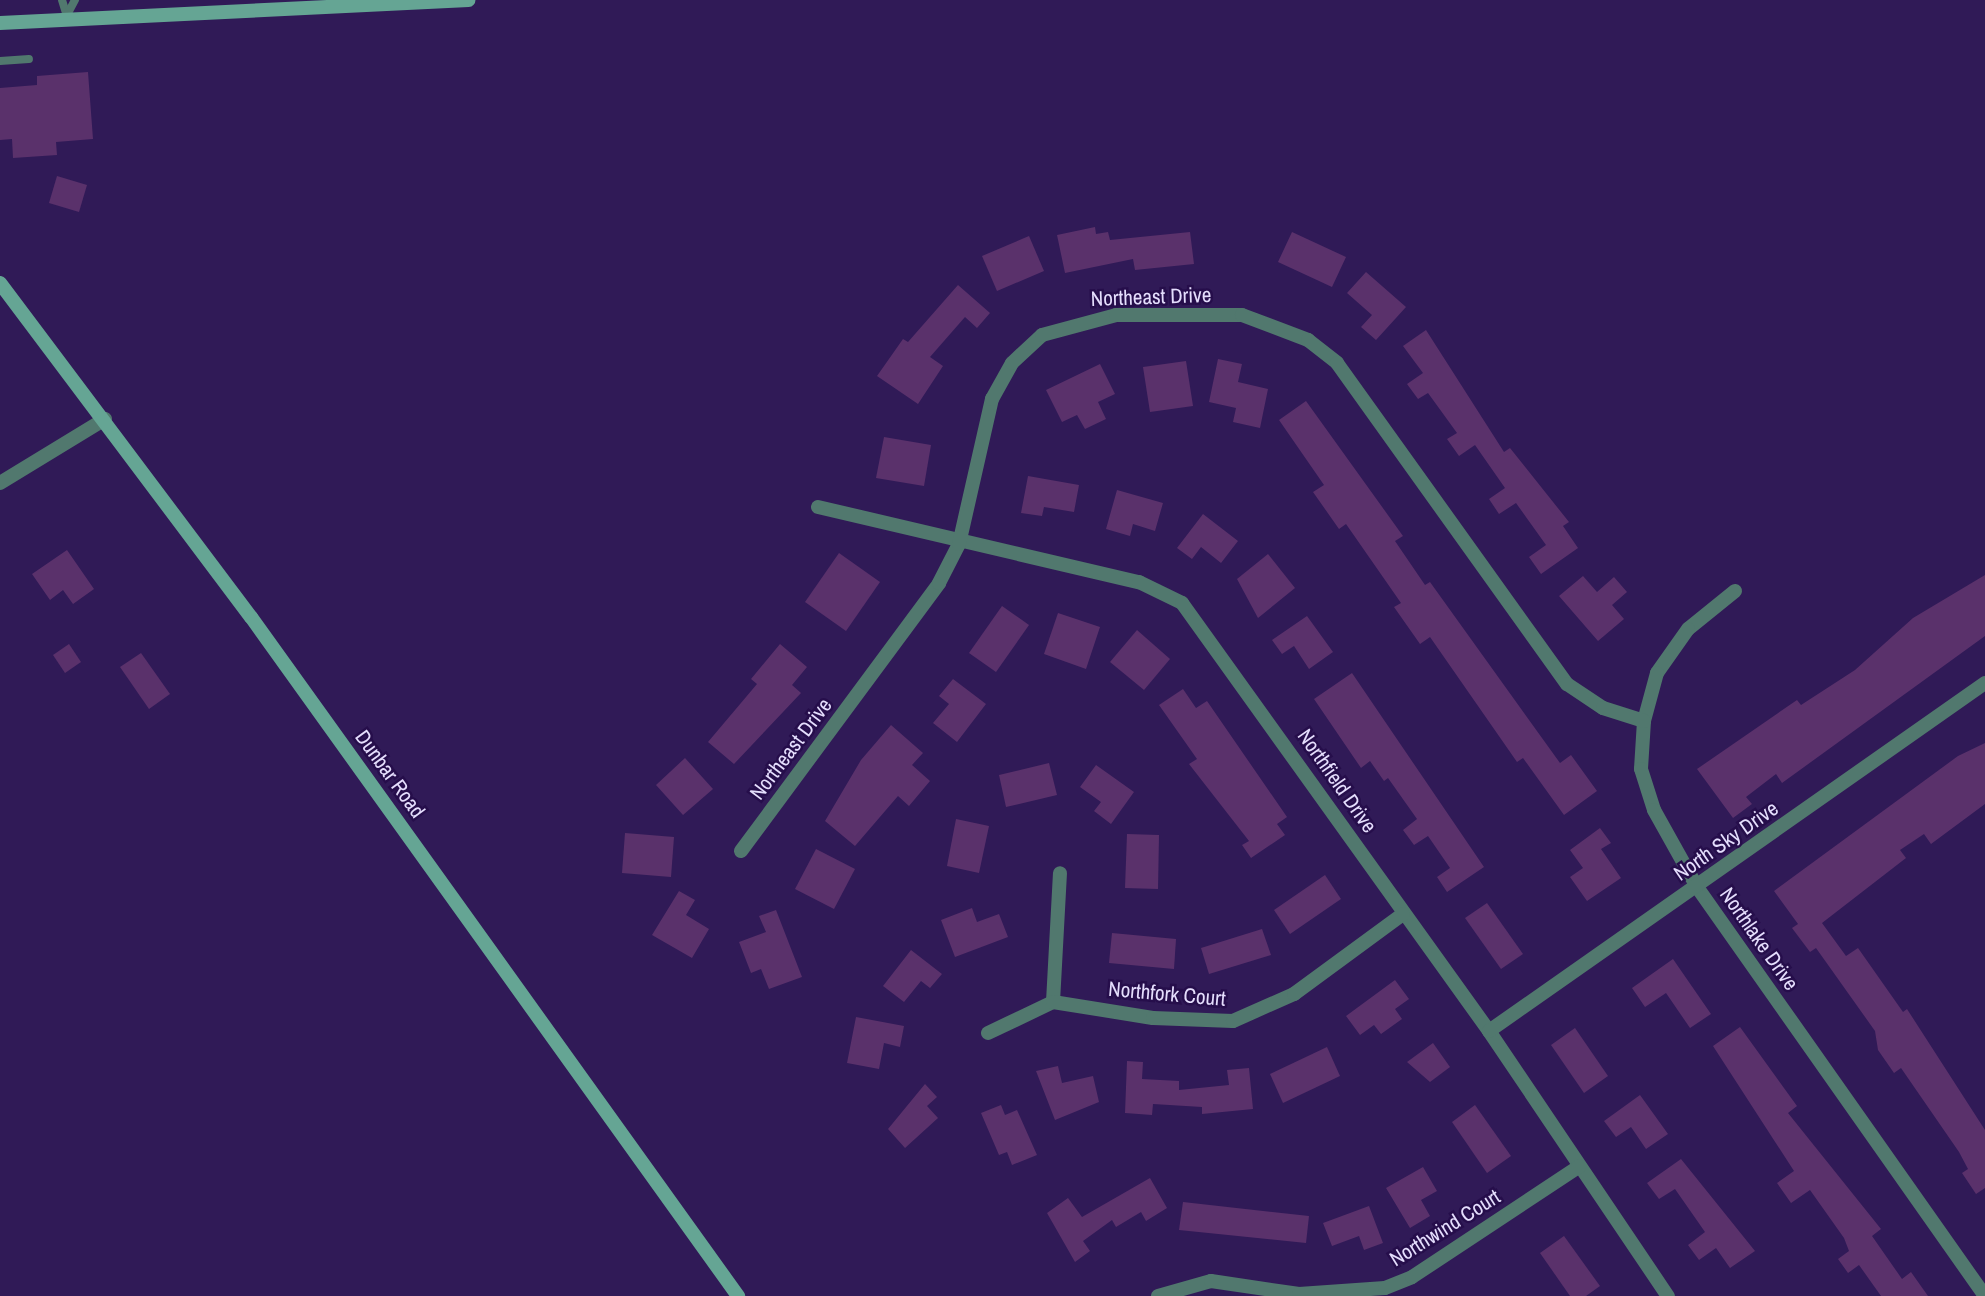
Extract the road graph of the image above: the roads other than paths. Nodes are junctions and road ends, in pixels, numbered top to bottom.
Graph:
1 (62, 0) edge
2 (75, 0) edge
3 (468, 0) edge
4 (414, 1) edge
5 (373, 2) edge
6 (68, 17) junction
7 (0, 23) edge
8 (29, 59) dead end
9 (0, 61) edge
10 (0, 283) edge
11 (105, 419) junction
12 (0, 482) edge
13 (818, 507) dead end
14 (959, 544) junction
15 (1735, 592) dead end
16 (1985, 683) edge
17 (1644, 721) junction
18 (741, 851) dead end
19 (1060, 873) dead end
20 (1697, 887) junction
21 (1403, 914) junction
22 (1053, 1002) junction
23 (1489, 1031) junction
24 (988, 1033) dead end
25 (1580, 1166) junction
26 (738, 1296) edge
27 (1158, 1296) edge
28 (1668, 1296) edge
29 (1985, 1296) edge

1 - 6 lane
2 - 6 lane
3 - 4 street
4 - 5 street
5 - 6 street
6 - 7 street
8 - 9 lane
10 - 11 street, Dunbar Road
11 - 12 street
11 - 26 street, Dunbar Road
13 - 14 street, Northfield Drive
14 - 17 street, Northeast Drive
14 - 18 street, Northeast Drive
14 - 21 street, Northfield Drive
15 - 17 street, Northlake Drive
16 - 20 street, North Sky Drive
17 - 20 street, Northlake Drive
19 - 22 street
20 - 23 street, North Sky Drive
20 - 29 street, Northlake Drive
21 - 22 street, Northfork Court
21 - 23 street, Northfield Drive
22 - 24 street
23 - 25 street, Northfield Drive
25 - 27 street, Northwind Court
25 - 28 street, Northfield Drive

